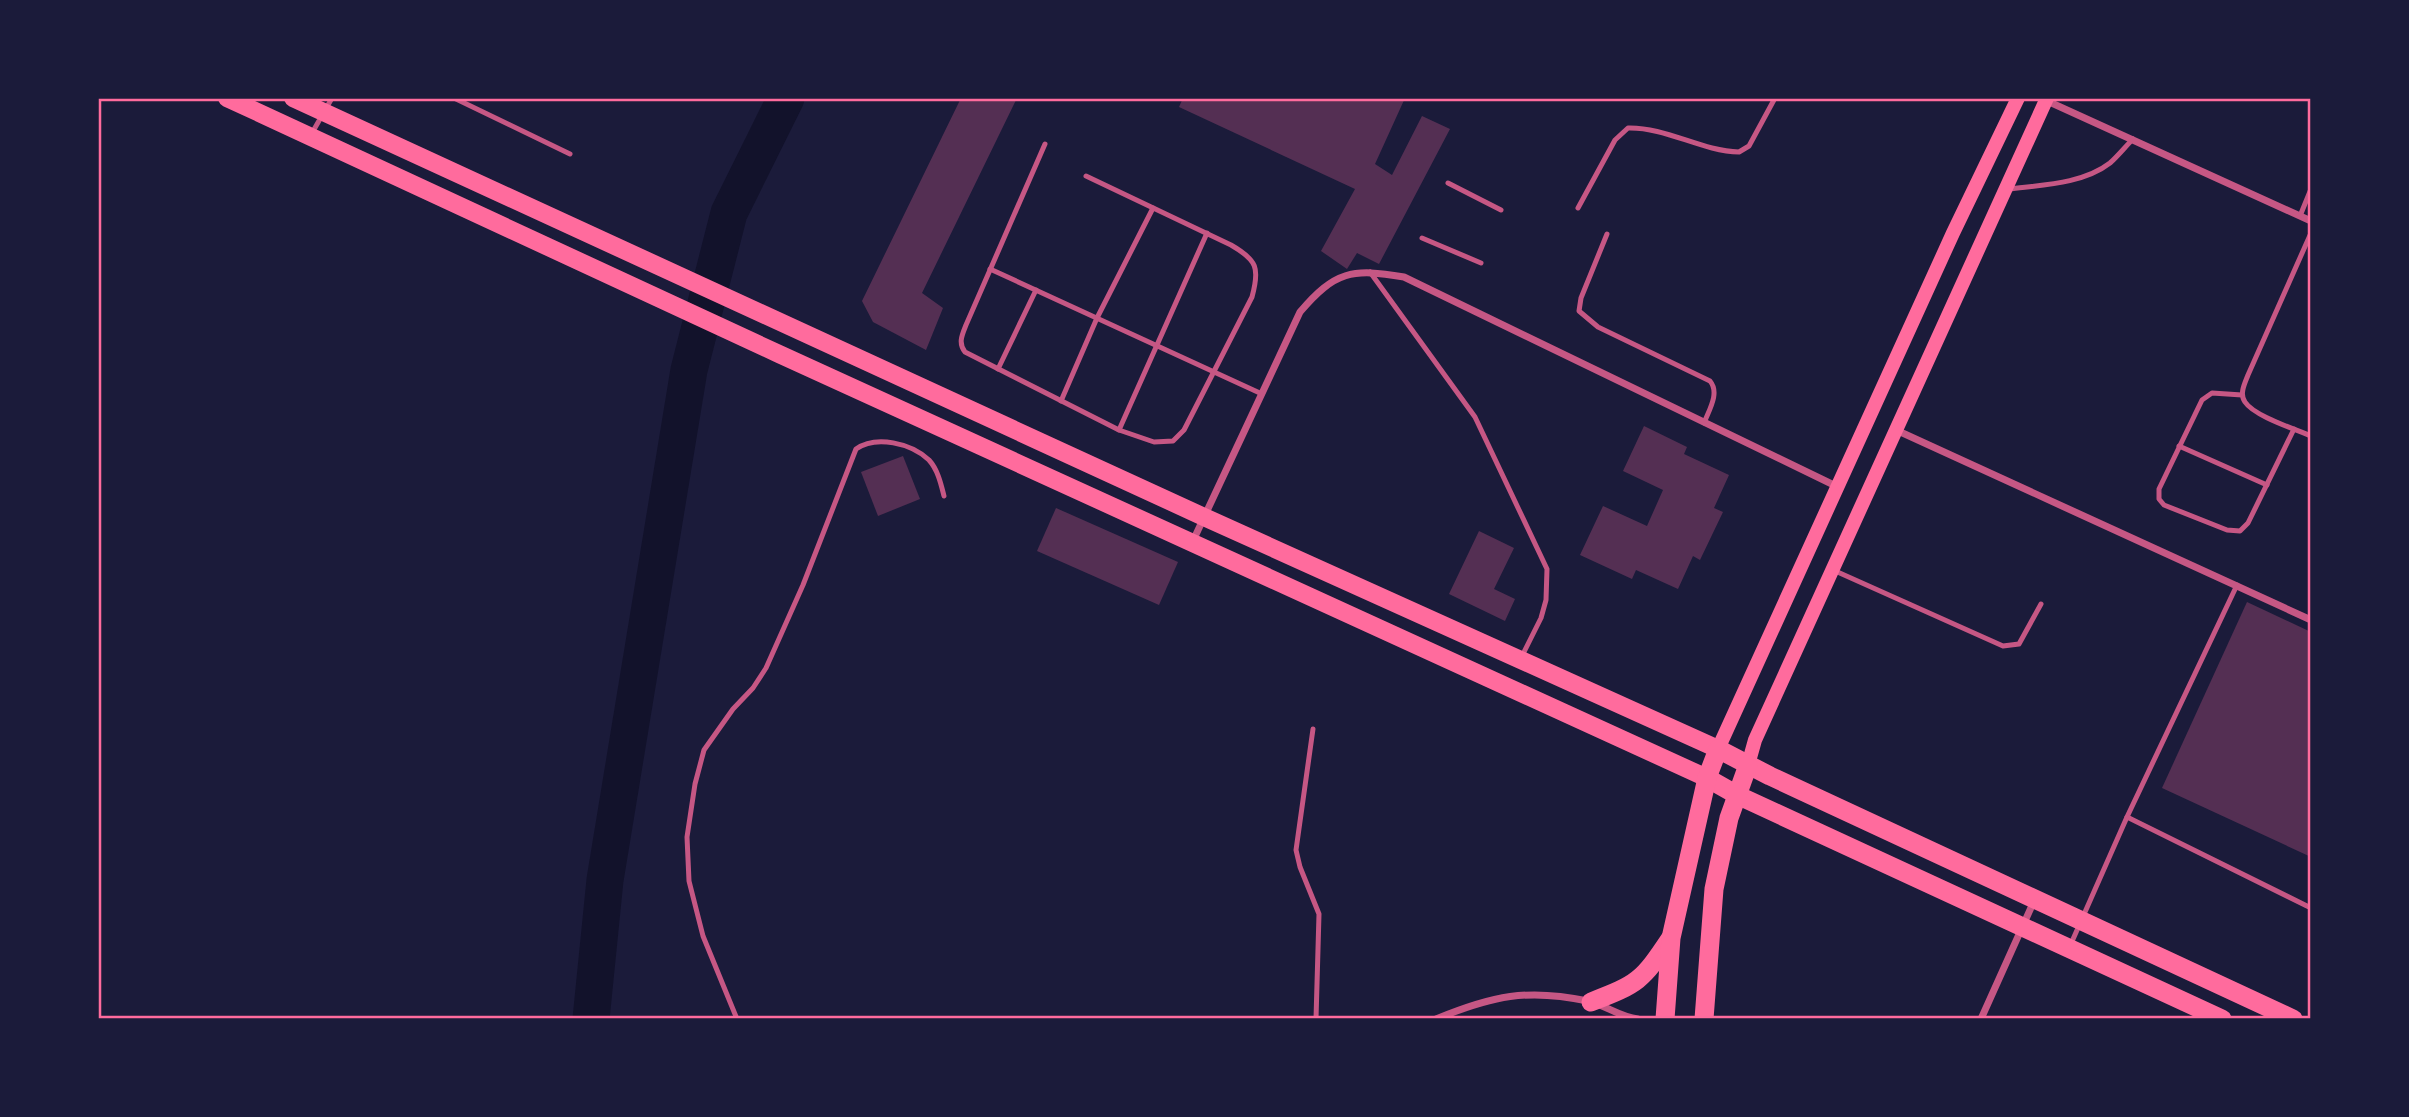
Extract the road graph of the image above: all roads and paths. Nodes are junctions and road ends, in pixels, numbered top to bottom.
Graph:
1 (227, 98) edge
2 (293, 98) edge
3 (454, 98) edge
4 (1775, 98) edge
5 (2018, 98) edge
6 (2045, 99) edge
7 (329, 105) edge
8 (311, 136) junction
9 (2133, 139) junction
10 (1045, 144) dead end
11 (570, 155) dead end
12 (1086, 176) dead end
13 (1448, 183) dead end
14 (2006, 189) junction
15 (2311, 189) edge
16 (1153, 208) junction
17 (1578, 208) dead end
18 (1501, 210) dead end
19 (2300, 216) junction
20 (2311, 221) edge
21 (1207, 233) junction
22 (2311, 233) edge
23 (1607, 234) dead end
24 (1422, 237) dead end
25 (1481, 262) dead end
26 (990, 269) junction
27 (1369, 271) junction
28 (1036, 290) junction
29 (1097, 318) junction
30 (1157, 346) junction
31 (998, 369) junction
32 (1214, 372) junction
33 (1262, 394) junction
34 (2242, 395) junction
35 (1061, 401) junction
36 (1704, 423) junction
37 (2294, 429) junction
38 (1119, 430) junction
39 (1896, 430) junction
40 (2311, 436) edge
41 (2179, 446) junction
42 (2267, 485) junction
43 (1839, 488) junction
44 (944, 496) dead end
45 (1204, 517) junction
46 (1192, 543) junction
47 (1833, 570) junction
48 (2237, 585) junction
49 (2041, 604) dead end
50 (2311, 620) edge
51 (1520, 661) junction
52 (1313, 729) dead end
53 (1718, 749) junction
54 (1748, 765) junction
55 (1707, 778) junction
56 (1737, 795) junction
57 (2127, 817) junction
58 (2035, 900) junction
59 (2311, 908) edge
60 (2080, 921) junction
61 (2022, 927) junction
62 (1671, 938) junction
63 (2069, 949) junction
64 (1591, 1002) junction
65 (737, 1019) edge
66 (1316, 1019) edge
67 (1436, 1019) edge
68 (1638, 1019) edge
69 (1665, 1019) edge
70 (1704, 1019) edge
71 (1980, 1019) edge
72 (2222, 1019) edge
73 (2292, 1019) edge

1 - 8 main road
2 - 7 main road
3 - 11 lane
4 - 17 lane
5 - 43 main road
6 - 9 street
6 - 14 main road
7 - 8 lane
7 - 45 main road
8 - 46 main road
9 - 14 lane
9 - 19 street
10 - 26 lane
12 - 16 lane
13 - 18 lane
14 - 39 main road
15 - 19 lane
16 - 21 lane
16 - 29 lane
19 - 20 street
21 - 30 lane
21 - 32 lane
22 - 34 lane
23 - 36 lane
24 - 25 lane
26 - 28 lane
26 - 31 lane
27 - 33 street
27 - 36 street
27 - 51 lane
28 - 29 lane
28 - 31 lane
29 - 30 lane
29 - 35 lane
30 - 32 lane
30 - 38 lane
31 - 35 lane
32 - 33 lane
32 - 38 lane
33 - 45 street
34 - 37 lane
34 - 41 lane
35 - 38 lane
36 - 43 street
37 - 40 lane
37 - 42 lane
39 - 47 main road
39 - 48 street
41 - 42 lane
41 - 42 lane
43 - 53 main road
44 - 65 lane
45 - 46 street
45 - 51 main road
46 - 55 main road
47 - 49 lane
47 - 54 main road
48 - 50 street
48 - 57 lane
51 - 53 main road
52 - 66 lane
53 - 54 highway
53 - 55 highway
54 - 56 highway
54 - 58 highway
55 - 56 highway
55 - 62 highway
56 - 61 highway
56 - 70 highway
57 - 59 lane
57 - 60 lane
58 - 60 highway
58 - 61 street
60 - 63 lane
60 - 73 highway
61 - 63 highway
61 - 71 street
62 - 64 highway
62 - 69 highway
63 - 72 highway
64 - 67 street
64 - 68 street

